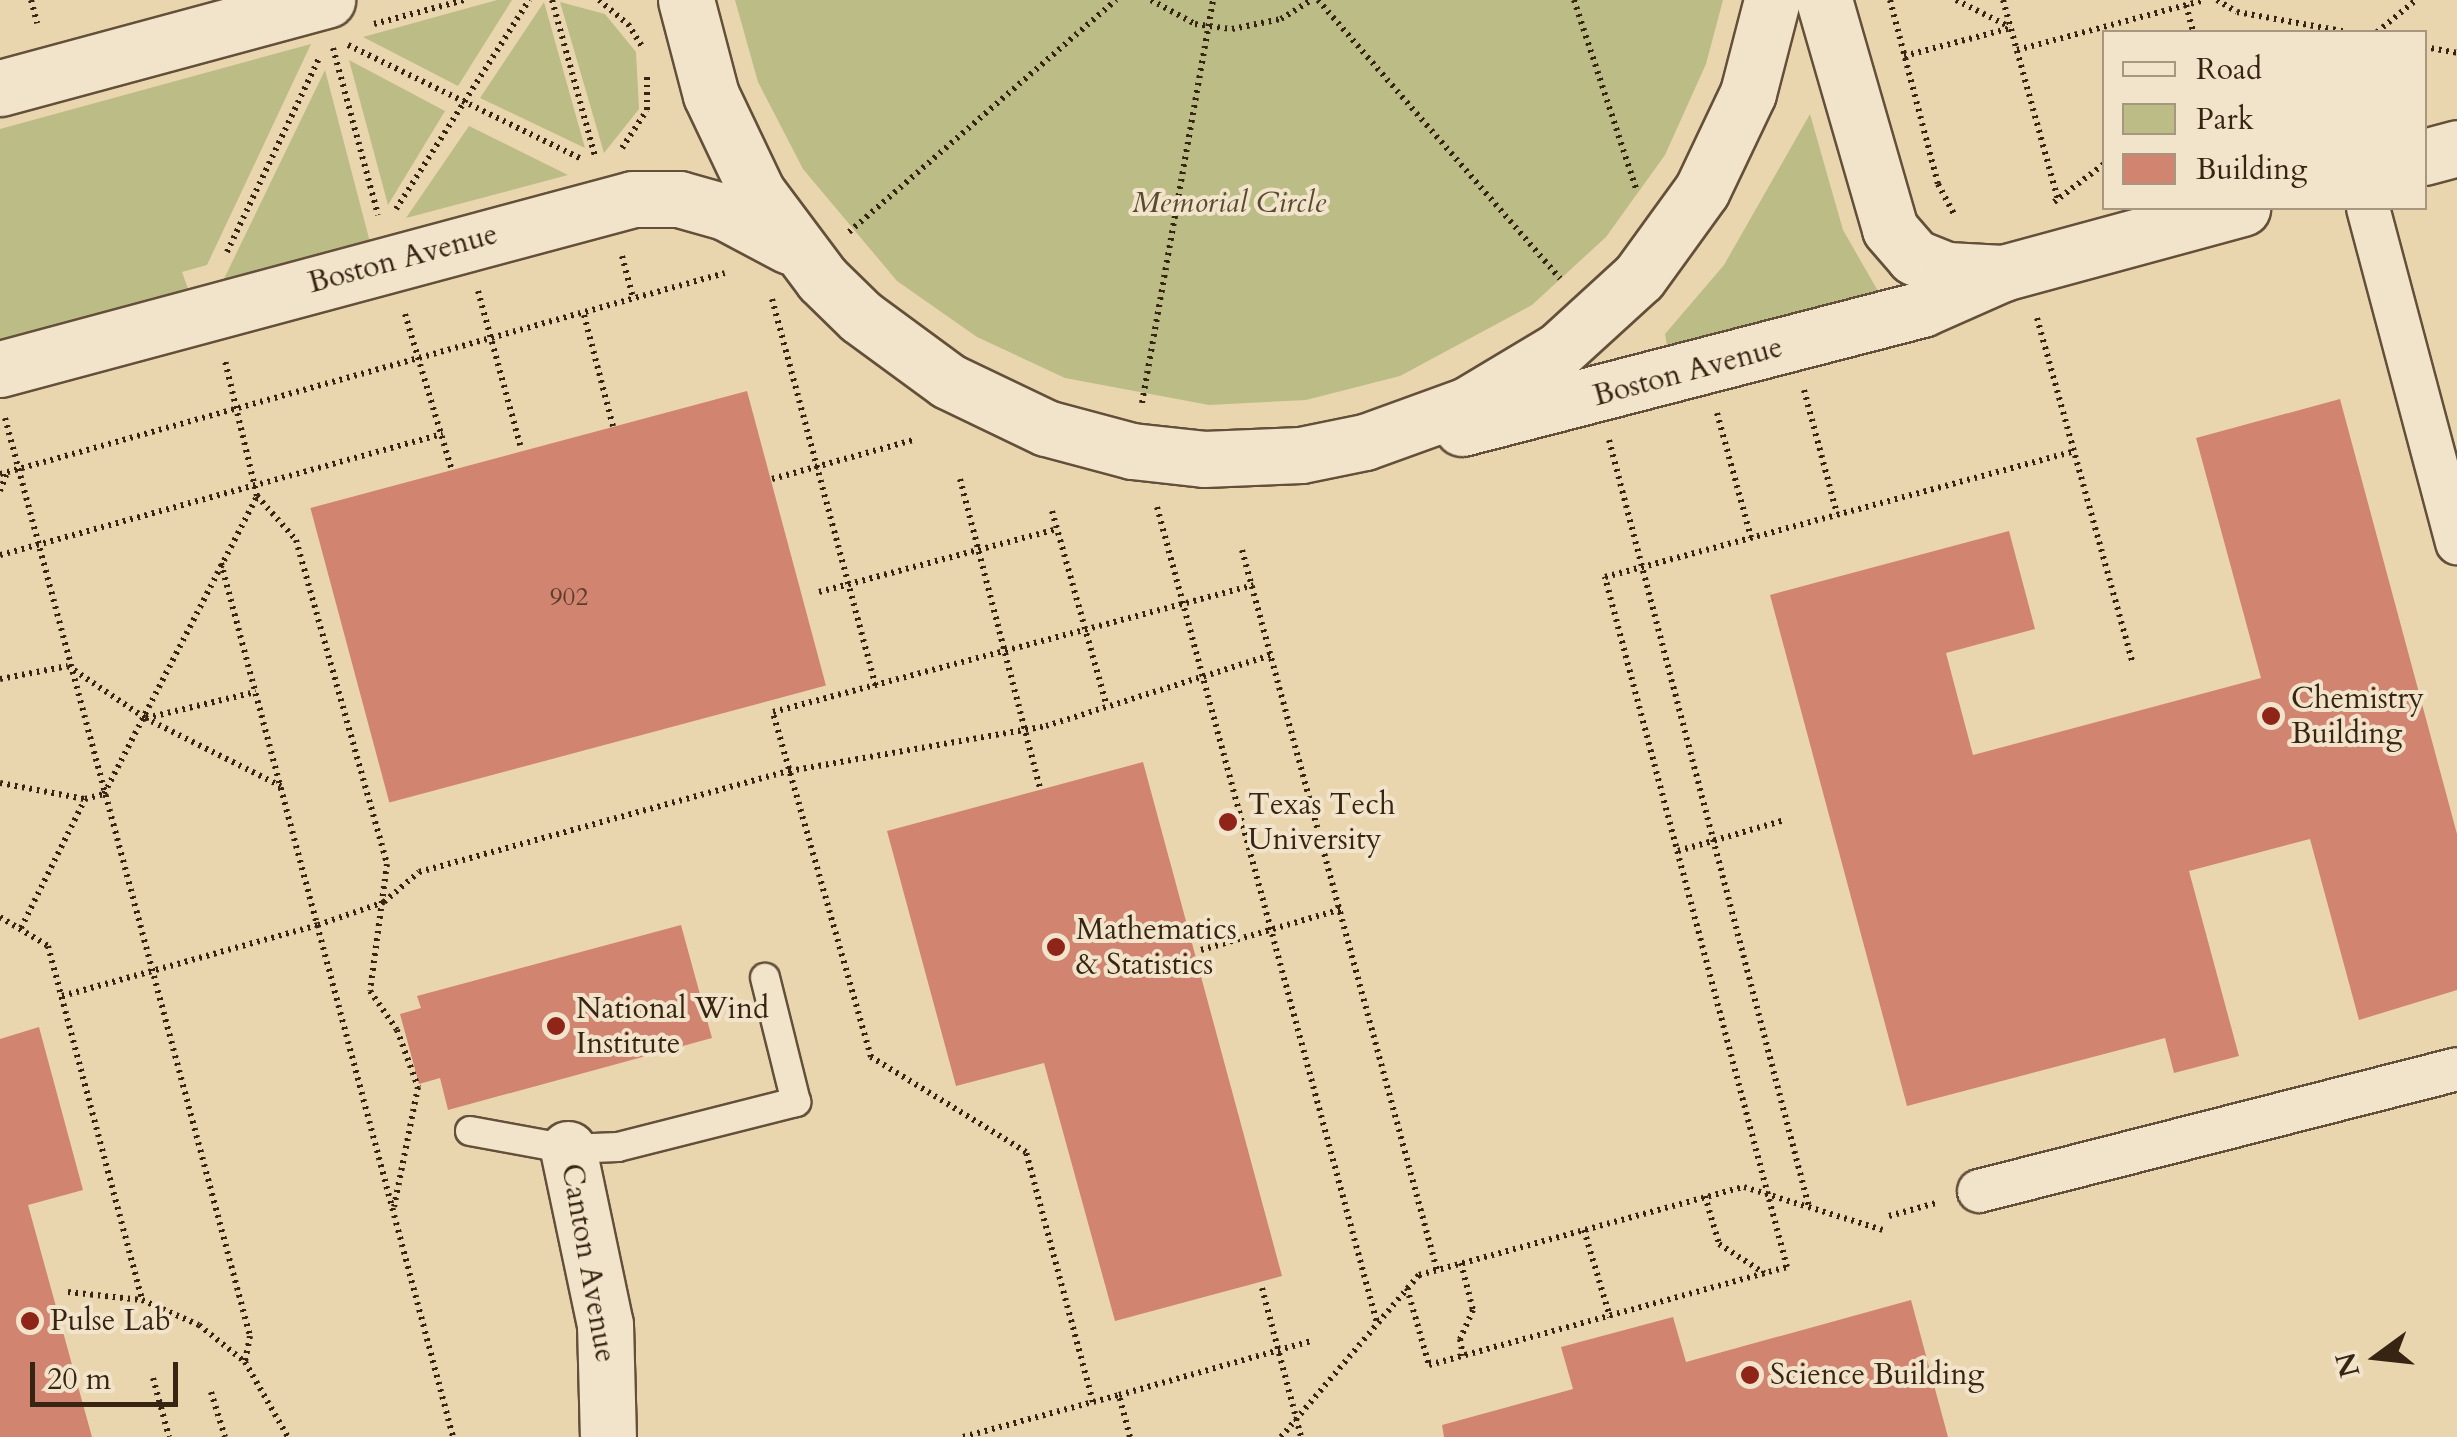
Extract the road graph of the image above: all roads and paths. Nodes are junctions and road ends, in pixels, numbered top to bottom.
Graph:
1 (464, 0) edge
2 (529, 0) edge
3 (552, 0) edge
4 (599, 0) edge
5 (686, 0) edge
6 (1116, 0) edge
7 (1151, 0) edge
8 (1213, 0) edge
9 (1315, 0) edge
10 (1574, 0) edge
11 (1772, 0) edge
12 (1824, 0) edge
13 (1890, 0) edge
14 (1956, 0) edge
15 (2003, 0) edge
16 (2205, 0) edge
17 (2217, 0) edge
18 (2416, 0) edge
19 (2186, 5) junction
20 (342, 20) edge
21 (1208, 27) junction
22 (2011, 28) junction
23 (2192, 30) edge
24 (2336, 30) edge
25 (2379, 30) edge
26 (2427, 48) edge
27 (2017, 50) junction
28 (2457, 53) edge
29 (1904, 56) junction
30 (0, 88) edge
31 (462, 104) junction
32 (2457, 148) edge
33 (2427, 156) edge
34 (614, 157) dead end
35 (2102, 166) edge
36 (2058, 199) junction
37 (1646, 205) dead end
38 (2045, 210) dead end
39 (2235, 210) edge
40 (2369, 210) edge
41 (1966, 221) dead end
42 (829, 245) junction
43 (621, 249) dead end
44 (220, 267) dead end
45 (2013, 270) junction
46 (725, 273) dead end
47 (476, 285) dead end
48 (633, 298) junction
49 (402, 304) dead end
50 (584, 315) junction
51 (1585, 328) junction
52 (492, 340) junction
53 (420, 360) junction
54 (226, 366) dead end
55 (0, 369) edge
56 (1800, 374) dead end
57 (1599, 396) junction
58 (1714, 398) dead end
59 (1131, 404) dead end
60 (0, 408) edge
61 (1156, 408) dead end
62 (237, 409) junction
63 (1141, 410) junction
64 (613, 426) dead end
65 (443, 434) junction
66 (914, 440) dead end
67 (1365, 442) junction
68 (520, 445) dead end
69 (2074, 451) junction
70 (818, 467) junction
71 (20, 469) junction
72 (452, 471) dead end
73 (4, 473) edge
74 (960, 478) dead end
75 (772, 479) dead end
76 (254, 486) junction
77 (0, 490) edge
78 (257, 496) junction
79 (1157, 507) dead end
80 (1052, 510) dead end
81 (1837, 514) junction
82 (1058, 529) junction
83 (1751, 538) junction
84 (2457, 543) edge
85 (39, 544) junction
86 (978, 550) junction
87 (1242, 550) dead end
88 (0, 555) edge
89 (221, 563) junction
90 (1638, 568) junction
91 (849, 584) junction
92 (1253, 585) junction
93 (819, 592) dead end
94 (1183, 604) junction
95 (1086, 631) junction
96 (1005, 654) junction
97 (1274, 654) junction
98 (2134, 663) dead end
99 (68, 666) junction
100 (1202, 674) junction
101 (0, 679) edge
102 (876, 686) junction
103 (256, 692) junction
104 (1106, 703) junction
105 (145, 718) junction
106 (1025, 730) junction
107 (789, 771) junction
108 (0, 783) edge
109 (282, 786) junction
110 (1040, 788) dead end
111 (104, 794) junction
112 (84, 799) junction
113 (1785, 820) dead end
114 (1711, 842) junction
115 (1678, 851) junction
116 (384, 902) junction
117 (1342, 909) junction
118 (0, 916) edge
119 (318, 925) junction
120 (21, 928) junction
121 (1271, 930) junction
122 (1201, 950) dead end
123 (152, 972) junction
124 (765, 978) dead end
125 (62, 996) junction
126 (2457, 1069) edge
127 (470, 1132) dead end
128 (568, 1148) junction
129 (1979, 1191) dead end
130 (1769, 1194) junction
131 (1705, 1196) junction
132 (1809, 1207) junction
133 (394, 1208) junction
134 (1584, 1230) junction
135 (1883, 1230) dead end
136 (1461, 1263) junction
137 (1437, 1270) junction
138 (1765, 1274) junction
139 (1262, 1288) dead end
140 (1407, 1288) junction
141 (68, 1292) dead end
142 (142, 1300) junction
143 (1610, 1317) junction
144 (1377, 1323) junction
145 (1311, 1341) dead end
146 (1277, 1351) junction
147 (1463, 1356) junction
148 (245, 1362) junction
149 (153, 1378) dead end
150 (211, 1392) dead end
151 (1119, 1395) junction
152 (1093, 1402) junction
153 (1296, 1418) junction
154 (169, 1437) edge
155 (225, 1437) edge
156 (288, 1437) edge
157 (452, 1437) edge
158 (608, 1437) edge
159 (964, 1437) edge
160 (1130, 1437) edge
161 (1281, 1437) edge
162 (1301, 1437) edge

1 - 20 path
2 - 31 path
3 - 31 path
4 - 34 path
5 - 42 street
6 - 42 path
7 - 21 path
8 - 21 path
9 - 21 path
9 - 51 path
10 - 37 path
11 - 51 street
12 - 45 street, Boston Avenue
13 - 29 path
14 - 22 path
15 - 22 path
16 - 19 path
17 - 24 path
18 - 25 path
19 - 23 path
19 - 27 path
20 - 30 street
20 - 31 path
20 - 31 path
20 - 44 path
21 - 63 path
22 - 27 path
22 - 29 path
26 - 28 path
27 - 36 path
29 - 41 path
32 - 33 street
35 - 36 path
36 - 38 path
39 - 45 street, Boston Avenue
40 - 84 street
42 - 55 street, Boston Avenue
42 - 67 street
42 - 70 path
43 - 48 path
45 - 57 street, Boston Avenue
45 - 69 path
46 - 48 path
47 - 52 path
48 - 50 path
49 - 53 path
50 - 52 path
50 - 64 path
51 - 67 street
52 - 53 path
52 - 68 path
53 - 62 path
53 - 65 path
54 - 62 path
56 - 81 path
57 - 67 street, Boston Avenue
57 - 90 path
58 - 83 path
59 - 63 path
60 - 71 path
61 - 63 path
62 - 71 path
62 - 76 path
65 - 72 path
65 - 76 path
66 - 70 path
69 - 81 path
69 - 98 path
70 - 75 path
70 - 91 path
71 - 73 path
71 - 85 path
73 - 77 path
74 - 86 path
76 - 78 path
76 - 85 path
78 - 89 path
78 - 116 path
79 - 94 path
80 - 82 path
81 - 83 path
82 - 86 path
82 - 95 path
83 - 90 path
85 - 88 path
85 - 99 path
86 - 91 path
86 - 96 path
87 - 92 path
89 - 103 path
89 - 105 path
90 - 114 path
90 - 115 path
91 - 93 path
91 - 102 path
92 - 94 path
92 - 97 path
94 - 95 path
94 - 100 path
95 - 96 path
95 - 104 path
96 - 102 path
96 - 106 path
97 - 100 path
97 - 117 path
99 - 101 path
99 - 105 path
99 - 111 path
100 - 104 path
100 - 121 path
102 - 107 path
103 - 105 path
103 - 109 path
104 - 106 path
105 - 109 path
105 - 111 path
106 - 107 path
106 - 110 path
107 - 116 path
107 - 152 path
108 - 112 path
109 - 119 path
111 - 112 path
111 - 123 path
112 - 120 path
113 - 114 path
114 - 115 path
114 - 132 path
115 - 130 path
116 - 119 path
116 - 133 path
117 - 121 path
117 - 137 path
118 - 120 path
119 - 123 path
119 - 133 path
120 - 125 path
121 - 122 path
121 - 144 path
123 - 125 path
123 - 148 path
124 - 128 lane
125 - 142 path
126 - 129 street
127 - 128 lane
128 - 158 street, Canton Avenue
130 - 131 path
130 - 132 path
130 - 138 path
131 - 134 path
131 - 138 path
132 - 135 path
133 - 157 path
134 - 136 path
134 - 143 path
136 - 137 path
136 - 147 path
137 - 140 path
138 - 143 path
139 - 146 path
140 - 144 path
140 - 147 path
141 - 142 path
142 - 148 path
143 - 147 path
144 - 153 path
145 - 146 path
146 - 151 path
146 - 153 path
148 - 156 path
149 - 154 path
150 - 155 path
151 - 152 path
151 - 160 path
152 - 159 path
153 - 161 path
153 - 162 path

